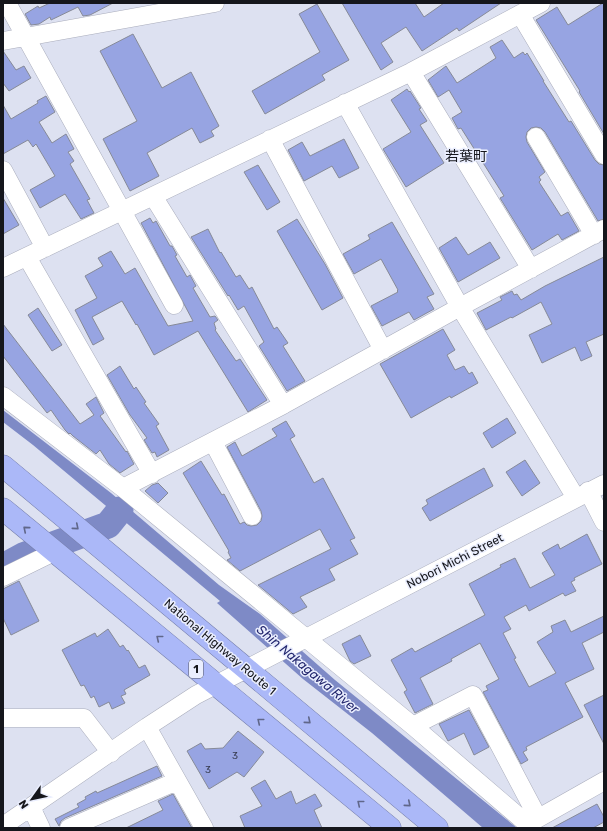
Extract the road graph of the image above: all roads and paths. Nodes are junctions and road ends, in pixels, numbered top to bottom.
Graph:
1 (7, 3) edge
2 (215, 3) edge
3 (541, 3) edge
4 (520, 14) junction
5 (26, 37) junction
6 (3, 41) edge
7 (411, 72) junction
8 (345, 103) junction
9 (536, 137) dead end
10 (270, 139) junction
11 (604, 155) edge
12 (3, 170) edge
13 (153, 196) junction
14 (122, 212) junction
15 (599, 232) edge
16 (45, 248) junction
17 (27, 257) junction
18 (3, 268) edge
19 (532, 269) junction
20 (174, 305) dead end
21 (460, 307) junction
22 (383, 350) junction
23 (3, 396) edge
24 (283, 405) junction
25 (213, 442) junction
26 (3, 466) edge
27 (152, 474) junction
28 (123, 488) junction
29 (590, 491) edge
30 (3, 509) edge
31 (252, 516) dead end
32 (604, 522) edge
33 (54, 552) junction
34 (3, 577) edge
35 (305, 638) junction
36 (251, 666) junction
37 (216, 685) junction
38 (3, 718) edge
39 (413, 726) junction
40 (147, 727) junction
41 (111, 753) junction
42 (604, 781) edge
43 (177, 782) junction
44 (31, 807) junction
45 (530, 825) edge
46 (3, 826) edge
47 (41, 828) edge
48 (69, 828) edge
49 (204, 828) edge
50 (390, 828) edge
51 (437, 828) edge

1 - 5 street
2 - 5 street
3 - 4 street
4 - 7 street
4 - 11 street
5 - 6 street
5 - 14 street
7 - 8 street
7 - 19 street
8 - 10 street
8 - 21 street
9 - 15 street
10 - 13 street
10 - 22 street
12 - 16 street
13 - 14 street
13 - 24 street
14 - 16 street
14 - 20 street
15 - 19 street
16 - 17 street
17 - 18 street
17 - 27 street
19 - 21 street
21 - 22 street
21 - 29 street
22 - 24 street
23 - 28 street
24 - 25 street
25 - 27 street
25 - 31 street
26 -> 36 highway, National Highway Route 1
27 - 28 street
28 - 35 street
29 - 32 street
29 - 35 street, Nobori Michi Street
33 -> 30 highway, 1
33 - 34 street
37 -> 33 highway, 1
35 - 36 street, Nobori Michi Street
35 - 39 street
36 - 37 street, Nobori Michi Street
36 -> 51 highway, National Highway Route 1
37 - 40 street, Nobori Michi Street
50 -> 37 highway, 1
38 - 41 street
39 - 45 street
39 - 45 street
40 - 41 street, Nobori Michi Street
40 - 43 street
41 - 44 street, Nobori Michi Street
42 - 45 street
43 - 48 street
43 - 49 street
44 - 46 street, Nobori Michi Street
44 - 47 street

